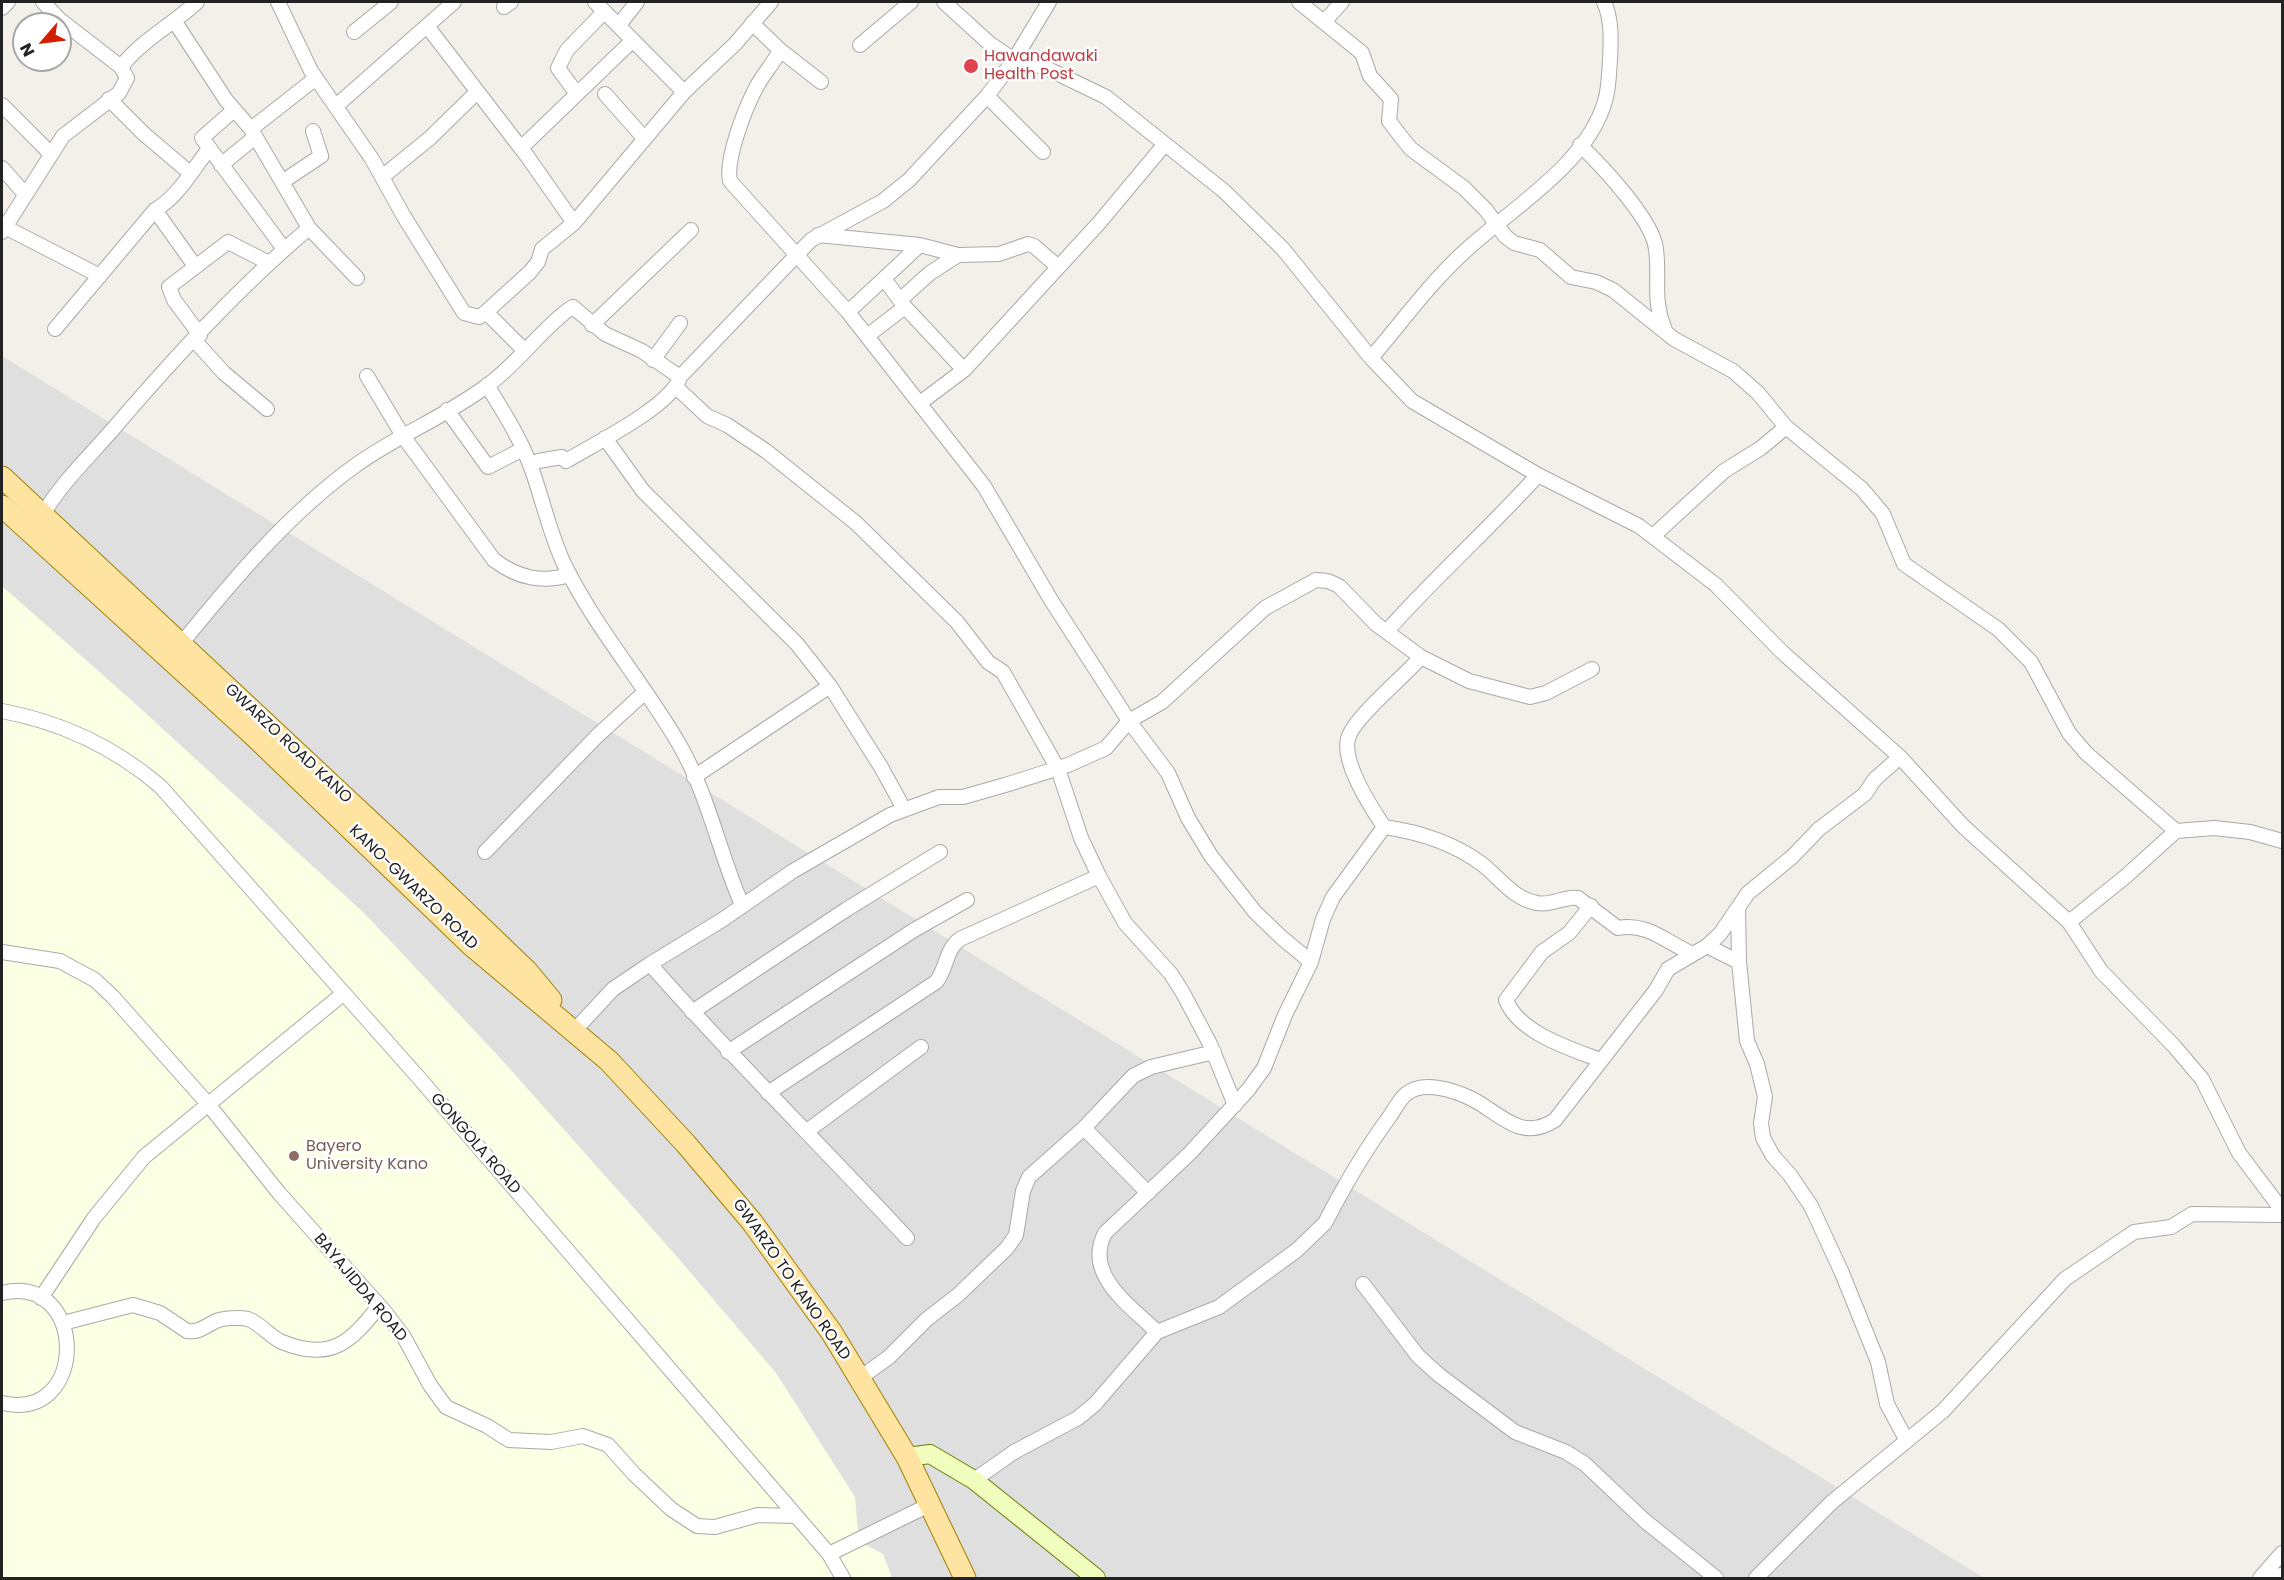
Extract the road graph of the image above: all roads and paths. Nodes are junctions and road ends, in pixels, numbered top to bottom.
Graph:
1 (8, 2) edge
2 (43, 2) edge
3 (197, 2) edge
4 (280, 2) edge
5 (391, 2) edge
6 (454, 2) edge
7 (637, 2) edge
8 (771, 2) edge
9 (911, 2) edge
10 (944, 2) edge
11 (1049, 2) edge
12 (1299, 2) edge
13 (1342, 2) edge
14 (1604, 2) edge
15 (599, 7) edge
16 (2, 8) edge
17 (175, 22) junction
18 (1324, 22) junction
19 (752, 23) junction
20 (619, 25) junction
21 (427, 26) junction
22 (354, 32) dead end
23 (632, 40) junction
24 (860, 45) dead end
25 (780, 50) junction
26 (1014, 60) junction
27 (120, 67) junction
28 (316, 78) junction
29 (821, 82) dead end
30 (477, 92) junction
31 (684, 92) junction
32 (577, 94) junction
33 (605, 94) dead end
34 (987, 96) junction
35 (109, 99) junction
36 (2, 105) edge
37 (336, 106) junction
38 (234, 110) junction
39 (313, 131) dead end
40 (253, 133) junction
41 (644, 138) junction
42 (1165, 144) junction
43 (1580, 145) junction
44 (521, 148) junction
45 (209, 149) junction
46 (1043, 152) dead end
47 (50, 153) junction
48 (221, 165) junction
49 (2, 168) edge
50 (190, 173) junction
51 (382, 177) junction
52 (282, 182) junction
53 (25, 194) junction
54 (155, 210) junction
55 (574, 223) junction
56 (1497, 226) junction
57 (309, 228) junction
58 (3, 230) edge
59 (691, 230) dead end
60 (818, 235) junction
61 (920, 245) junction
62 (284, 249) junction
63 (794, 255) junction
64 (958, 255) junction
65 (269, 263) junction
66 (195, 266) junction
67 (1057, 266) junction
68 (100, 276) junction
69 (357, 278) dead end
70 (885, 280) junction
71 (903, 303) junction
72 (486, 312) junction
73 (848, 312) junction
74 (680, 323) dead end
75 (592, 325) junction
76 (55, 330) dead end
77 (1665, 330) junction
78 (867, 336) junction
79 (197, 338) junction
80 (524, 350) junction
81 (1371, 358) junction
82 (653, 360) junction
83 (964, 370) junction
84 (367, 376) dead end
85 (678, 382) junction
86 (487, 386) junction
87 (920, 403) junction
88 (267, 409) dead end
89 (447, 410) junction
90 (1786, 427) junction
91 (403, 436) junction
92 (604, 438) junction
93 (523, 449) junction
94 (538, 461) dead end
95 (1538, 475) junction
96 (2, 477) edge
97 (2, 506) edge
98 (42, 516) junction
99 (1653, 536) junction
100 (570, 575) junction
101 (1387, 631) junction
102 (181, 644) junction
103 (1421, 657) junction
104 (1592, 669) dead end
105 (830, 686) junction
106 (644, 693) junction
107 (2, 711) edge
108 (1129, 721) junction
109 (1900, 757) junction
110 (1058, 768) junction
111 (694, 777) junction
112 (904, 809) junction
113 (1384, 827) junction
114 (2176, 831) junction
115 (2283, 841) edge
116 (485, 852) dead end
117 (940, 852) dead end
118 (1099, 876) junction
119 (967, 900) dead end
120 (742, 904) junction
121 (1591, 906) junction
122 (1738, 906) junction
123 (2069, 922) junction
124 (1707, 946) junction
125 (2, 952) edge
126 (1693, 954) junction
127 (1311, 962) junction
128 (1739, 962) junction
129 (650, 964) junction
130 (344, 993) junction
131 (692, 1012) junction
132 (569, 1026) junction
133 (921, 1047) dead end
134 (728, 1052) junction
135 (1214, 1052) junction
136 (1600, 1060) junction
137 (768, 1093) junction
138 (208, 1104) junction
139 (1235, 1105) junction
140 (1084, 1128) junction
141 (807, 1131) junction
142 (1148, 1193) junction
143 (2283, 1210) edge
144 (2283, 1215) edge
145 (907, 1238) dead end
146 (1362, 1284) dead end
147 (2, 1292) edge
148 (41, 1298) junction
149 (379, 1306) junction
150 (63, 1323) junction
151 (1157, 1332) junction
152 (860, 1378) junction
153 (2, 1403) edge
154 (1907, 1441) junction
155 (907, 1458) junction
156 (974, 1480) junction
157 (931, 1504) junction
158 (795, 1516) junction
159 (2283, 1553) edge
160 (829, 1554) junction
161 (2283, 1575) edge
162 (839, 1576) edge
163 (965, 1578) edge
164 (1096, 1578) edge
165 (1716, 1578) edge
166 (1756, 1578) edge
167 (2260, 1578) edge

1 - 16 street
2 - 27 street
3 - 17 street
4 - 28 street
5 - 22 street
6 - 21 street
7 - 20 street
8 - 19 street
9 - 24 street
10 - 26 street
11 - 26 street
12 - 18 street
13 - 18 street
14 - 43 street
15 - 20 street
15 - 32 street
17 - 27 street
17 - 38 street
18 - 56 street
19 - 25 street
19 - 31 street
20 - 23 street
21 - 30 street
21 - 37 street
23 - 31 street
23 - 32 street
25 - 29 street
25 - 63 street
26 - 34 street
26 - 42 street
27 - 35 street
28 - 37 street
28 - 40 street
30 - 44 street
30 - 51 street
31 - 41 street
32 - 44 street
33 - 41 street
34 - 46 street
34 - 60 street
35 - 47 street
35 - 50 street
36 - 47 street
37 - 51 street
38 - 40 street
38 - 45 street
39 - 52 street
40 - 48 street
40 - 52 street
41 - 55 street
42 - 67 street
42 - 81 street
43 - 56 street
43 - 77 street
44 - 55 street
45 - 48 street
45 - 50 street
47 - 53 street
48 - 62 street
49 - 53 street
50 - 54 street
51 - 72 street
52 - 57 street
53 - 58 street
54 - 66 street
54 - 68 street
55 - 72 street
56 - 77 street
56 - 81 street
57 - 62 street
57 - 69 street
58 - 68 street
59 - 75 street
60 - 61 street
60 - 63 street
61 - 64 street
61 - 70 street
62 - 65 street
63 - 73 street
63 - 85 street
64 - 67 street
64 - 71 street
65 - 66 street
65 - 79 street
66 - 79 street
67 - 83 street
68 - 76 street
70 - 71 street
70 - 73 street
71 - 78 street
71 - 83 street
72 - 80 street
73 - 78 street
74 - 82 street
75 - 80 street
75 - 82 street
77 - 90 street
78 - 87 street
79 - 88 street
79 - 98 street
80 - 86 street
81 - 95 street
82 - 85 street
83 - 87 street
84 - 91 street
85 - 92 street
85 - 110 street
86 - 89 street
86 - 93 street
87 - 108 street
89 - 91 street
89 - 93 street
90 - 99 street
90 - 114 street
91 - 100 street
91 - 102 street
92 - 94 street
92 - 105 street
93 - 100 street
95 - 99 street
95 - 101 street
96 - 98 main road, GWARZO ROAD KANO
97 - 132 main road, KANO-GWARZO ROAD
98 - 102 main road, GWARZO ROAD KANO
99 - 109 street
100 - 106 street
101 - 103 street
101 - 108 street
102 - 132 main road, GWARZO ROAD KANO
103 - 104 street
103 - 113 street
105 - 111 street
105 - 112 street
106 - 111 street
106 - 116 street
107 - 130 street, GONGOLA ROAD
108 - 110 street
108 - 127 street
109 - 122 street
109 - 123 street
110 - 112 street
110 - 118 street
111 - 120 street
112 - 120 street
113 - 121 street
113 - 127 street
114 - 115 street
114 - 123 street
117 - 131 street
118 - 135 street
118 - 137 street
119 - 134 street
120 - 129 street
121 - 126 street
121 - 136 street
122 - 124 street
122 - 128 street
123 - 143 street
124 - 126 street
124 - 128 street
125 - 138 street, BAYAJIDDA ROAD
126 - 136 street
127 - 139 street
128 - 154 street
129 - 131 street
129 - 132 street
130 - 138 street
130 - 158 street, GONGOLA ROAD
131 - 134 street
132 - 152 main road, GWARZO TO KANO ROAD
133 - 141 street
134 - 137 street
135 - 139 street
135 - 140 street
136 - 151 street
137 - 141 street
138 - 148 street
138 - 149 street, BAYAJIDDA ROAD
139 - 142 street
140 - 142 street
140 - 152 street
141 - 145 street
142 - 151 street
144 - 154 street
146 - 165 street
147 - 148 street
148 - 150 street
149 - 150 street
149 - 158 street, BAYAJIDDA ROAD
150 - 153 street
151 - 156 street
152 - 155 main road, GWARZO TO KANO ROAD
154 - 166 street
155 - 156 street
155 - 157 main road, GWARZO TO KANO ROAD
156 - 164 street
157 - 160 street
157 - 163 main road, GWARZO TO KANO ROAD
158 - 160 street, GONGOLA ROAD
159 - 167 street
160 - 162 street, GONGOLA ROAD
161 - 167 street

